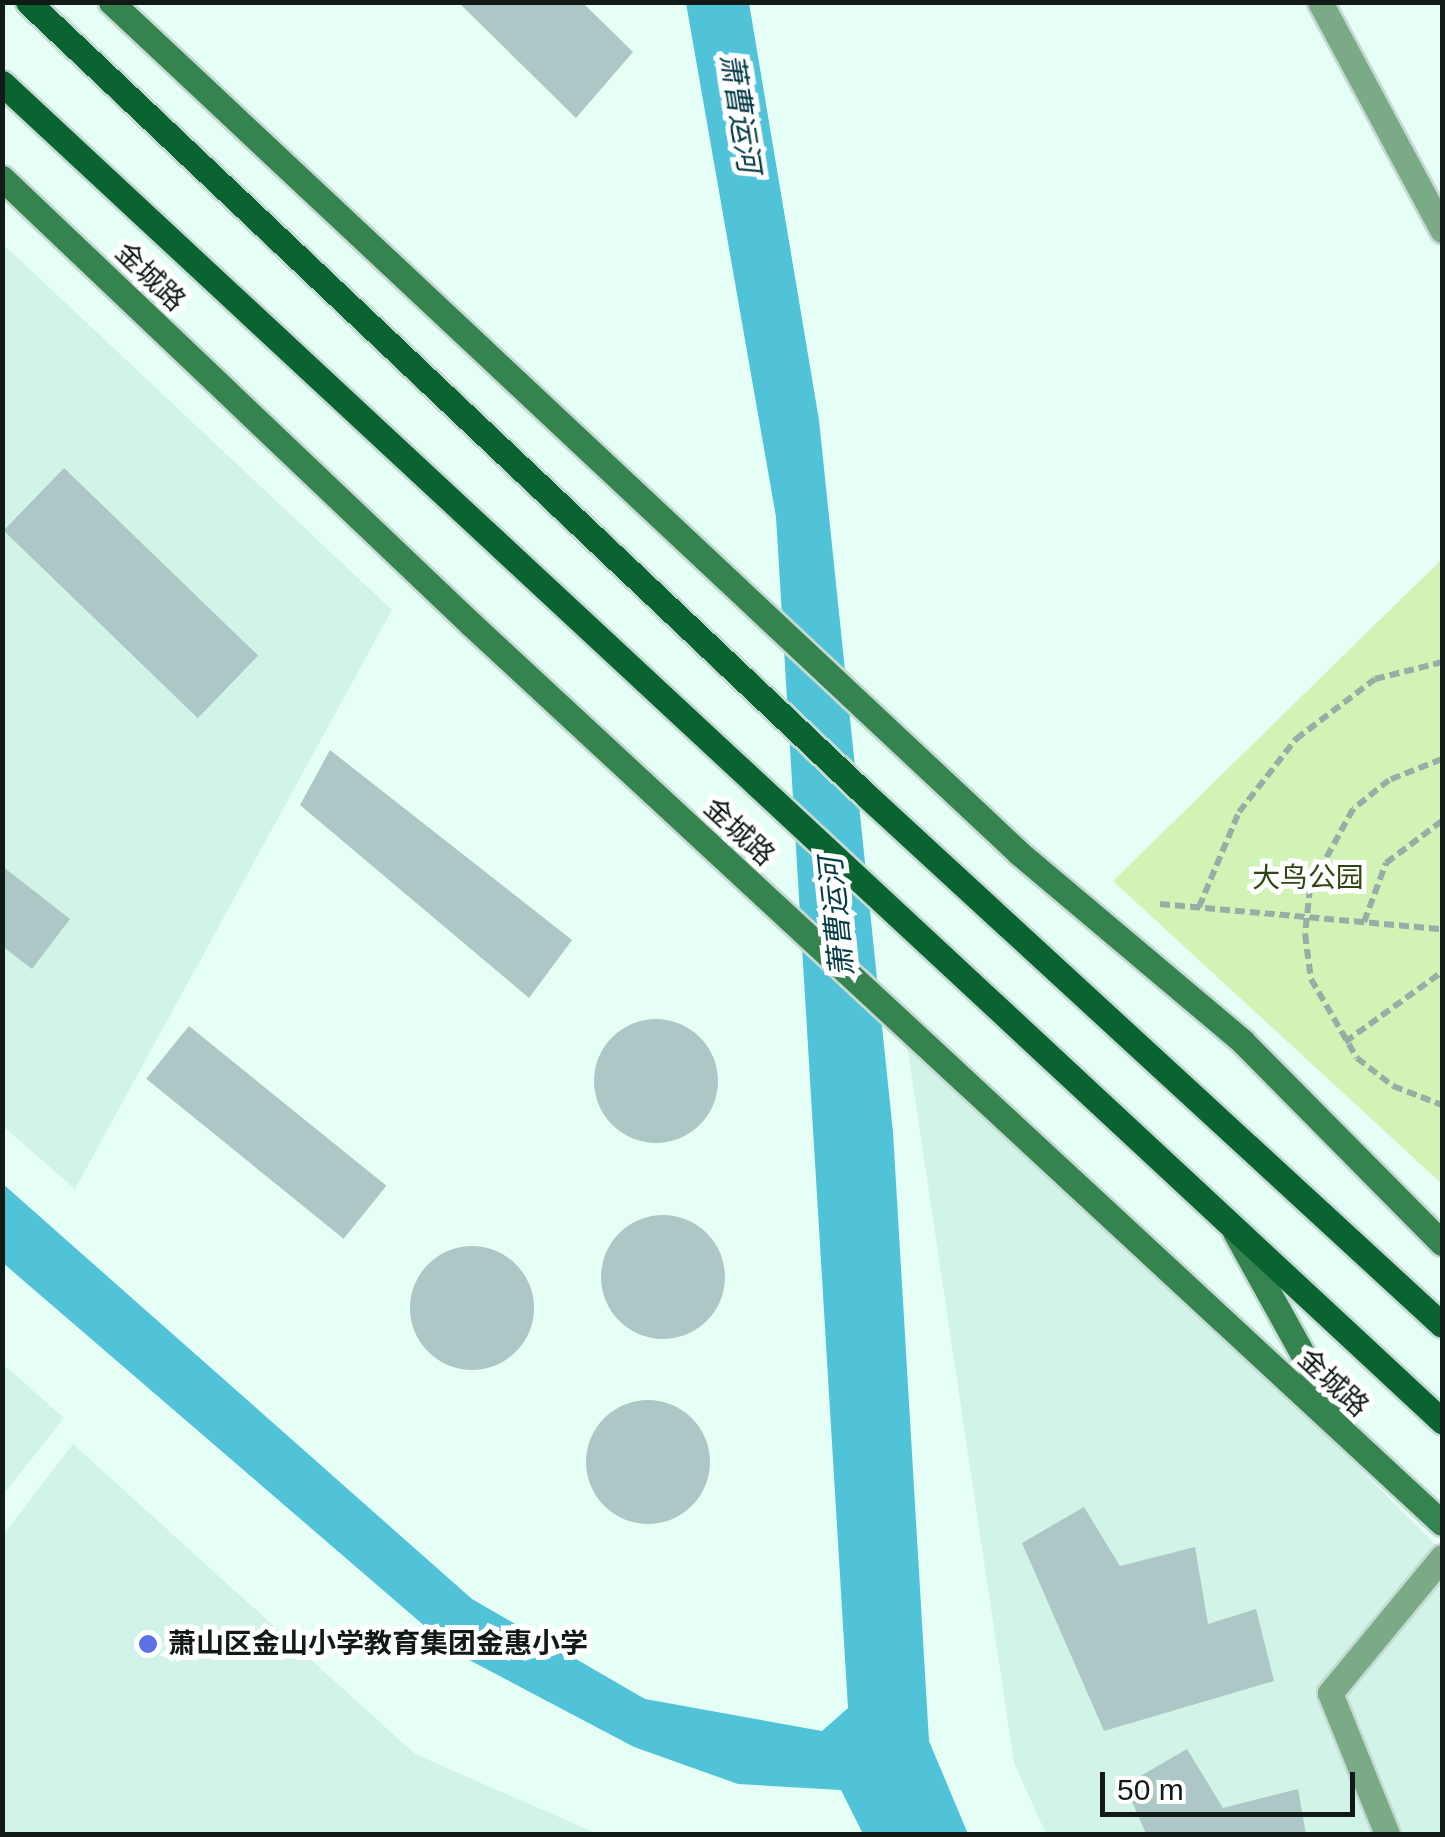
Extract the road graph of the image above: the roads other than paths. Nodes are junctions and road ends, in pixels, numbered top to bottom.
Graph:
1 (28, 2) edge
2 (48, 2) edge
3 (110, 2) edge
4 (1320, 2) edge
5 (64, 33) junction
6 (2, 83) edge
7 (2, 178) edge
8 (1442, 230) edge
9 (1233, 1227) junction
10 (1442, 1243) edge
11 (1442, 1325) edge
12 (1442, 1420) edge
13 (1352, 1441) junction
14 (1442, 1523) edge
15 (1442, 1557) edge
16 (1387, 1834) edge

1 - 5 main road
2 - 5 main road
3 - 10 main road
4 - 8 street
5 - 11 main road
6 - 9 main road, 金城路
7 - 13 main road, 金城路
9 - 12 main road, 金城路
9 - 13 main road
13 - 14 main road, 金城路
15 - 16 street

